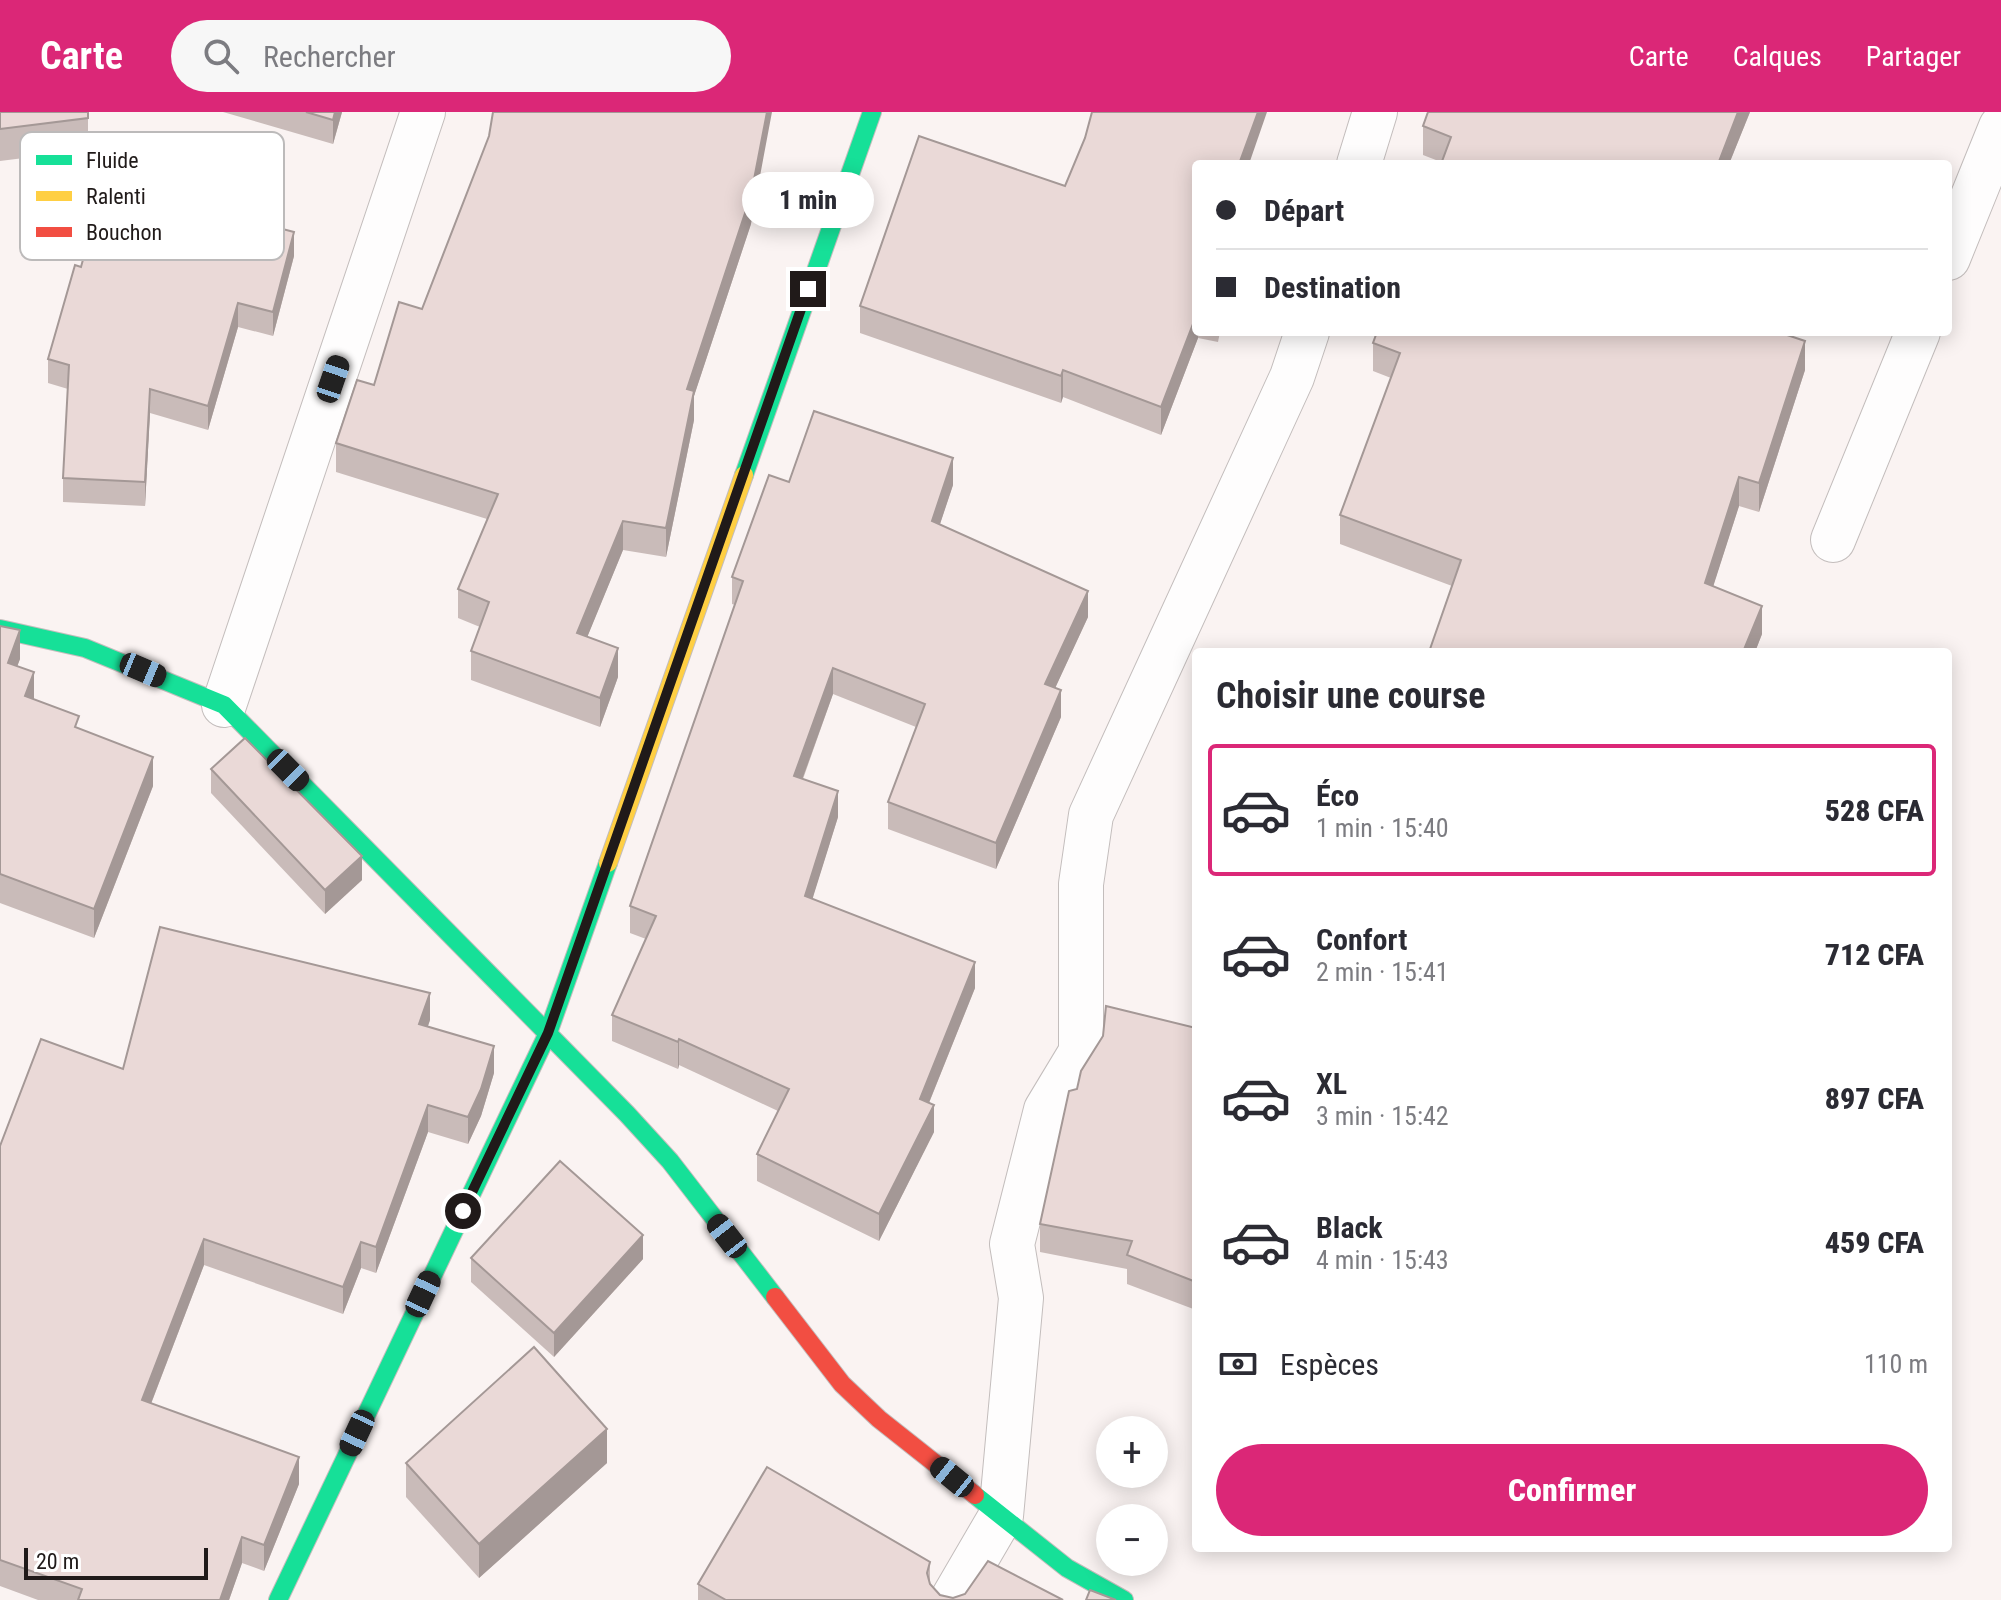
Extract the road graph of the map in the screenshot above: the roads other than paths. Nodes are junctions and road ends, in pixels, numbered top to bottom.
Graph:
1 (423, 112) edge
2 (872, 112) edge
3 (1375, 112) edge
4 (2001, 127) edge
5 (1360, 160) edge
6 (1952, 248) edge
7 (1306, 336) edge
8 (1916, 336) edge
9 (1833, 540) dead end
10 (0, 629) edge
11 (224, 705) junction
12 (548, 1033) junction
13 (1001, 1516) junction
14 (278, 1600) edge
15 (952, 1600) edge
16 (1124, 1600) edge

1 - 11 street
2 - 12 street
3 - 5 street
4 - 6 street
7 - 13 street
8 - 9 street
10 - 11 street
11 - 12 street
12 - 13 street
12 - 14 street
13 - 15 street
13 - 16 street

